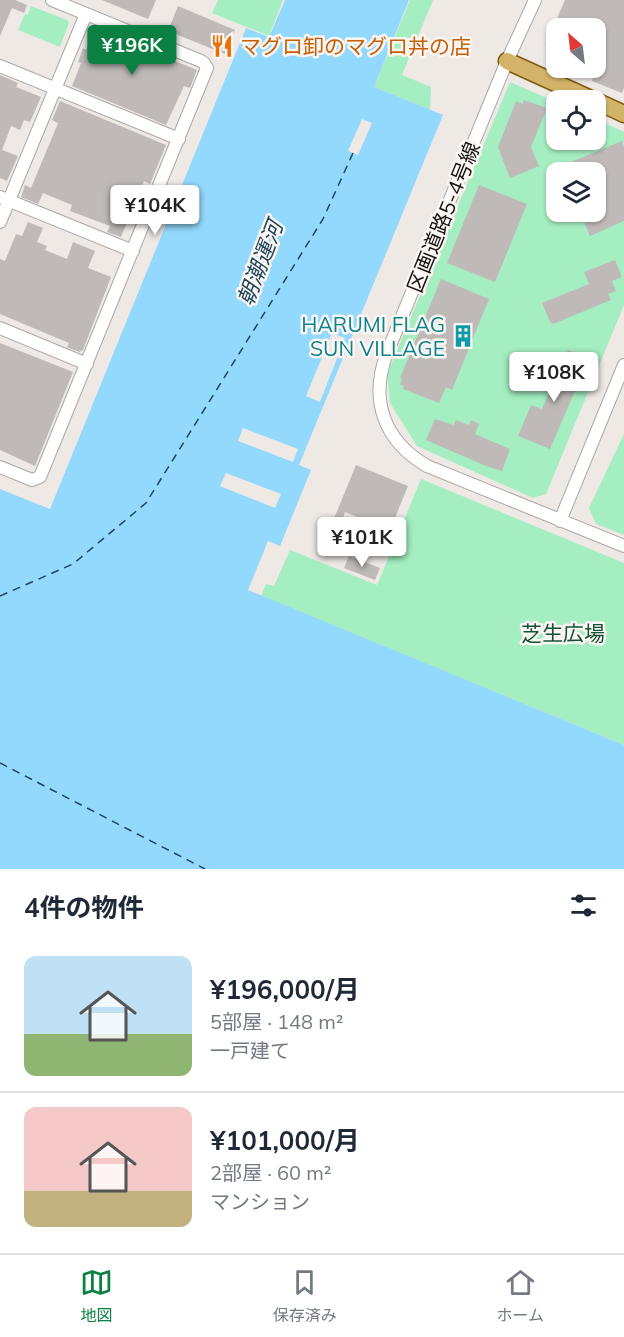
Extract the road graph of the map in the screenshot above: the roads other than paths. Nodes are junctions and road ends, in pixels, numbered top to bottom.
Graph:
1 (52, 0) edge
2 (535, 0) edge
3 (86, 14) junction
4 (507, 61) junction
5 (0, 66) edge
6 (55, 89) junction
7 (570, 90) edge
8 (606, 106) edge
9 (624, 114) edge
10 (179, 138) junction
11 (4, 199) edge
12 (0, 222) edge
13 (133, 251) junction
14 (0, 328) edge
15 (87, 364) junction
16 (624, 365) edge
17 (0, 467) edge
18 (560, 521) junction
19 (624, 546) edge

1 - 3 street
2 - 4 street, 区画道路5-4号線
3 - 6 street
3 - 10 street
4 - 7 main road
4 - 18 street, 区画道路5-4号線
5 - 6 street
6 - 10 street
6 - 11 street
8 - 9 main road
10 - 13 street
11 - 12 street
11 - 13 street
13 - 15 street
14 - 15 street
15 - 17 street
16 - 18 street
18 - 19 street, 区画道路5-4号線

